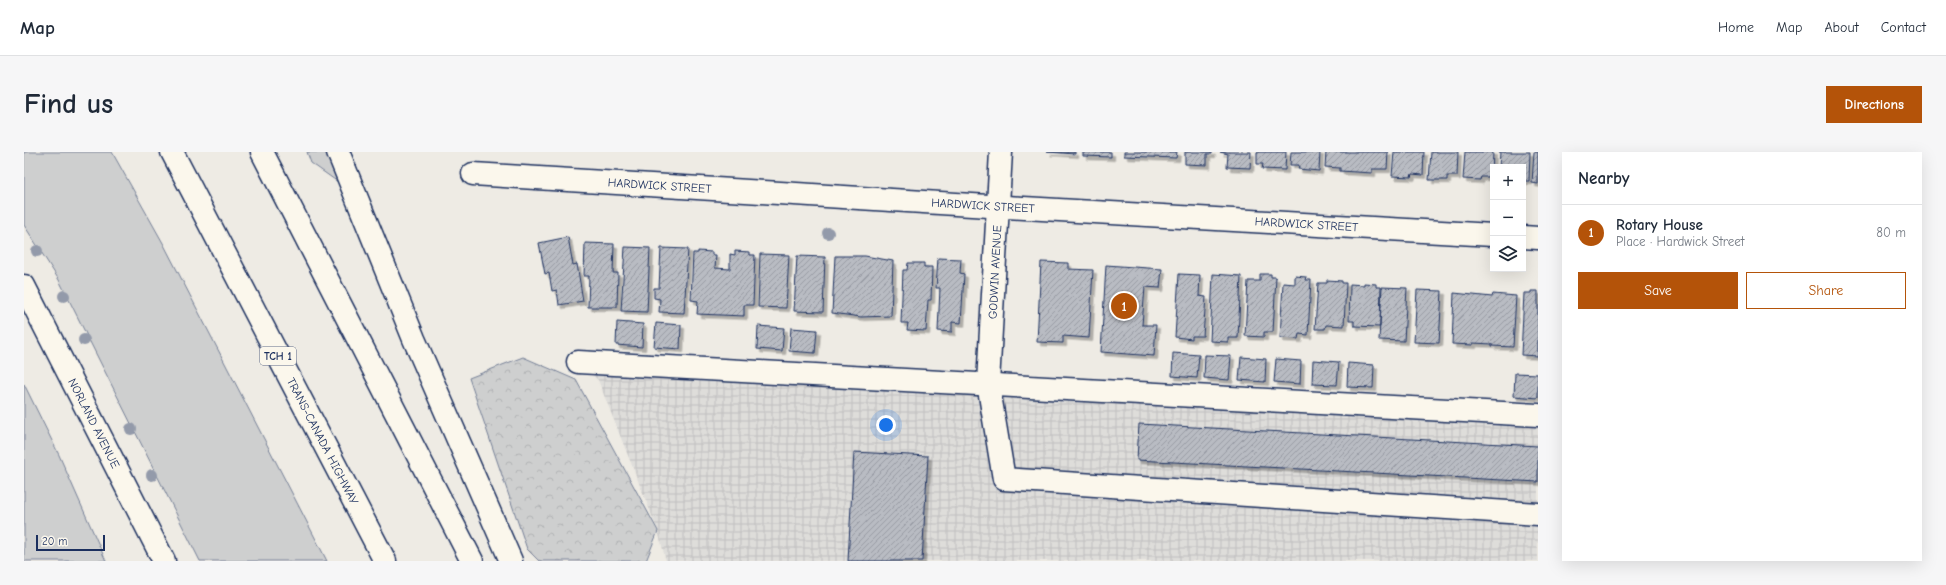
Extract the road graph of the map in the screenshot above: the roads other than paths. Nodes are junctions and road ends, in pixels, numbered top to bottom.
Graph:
1 (172, 152) edge
2 (262, 152) edge
3 (338, 152) edge
4 (1002, 152) edge
5 (473, 174) dead end
6 (998, 206) junction
7 (1490, 235) edge
8 (1526, 237) edge
9 (1538, 238) edge
10 (24, 286) edge
11 (578, 362) dead end
12 (989, 387) junction
13 (1538, 414) edge
14 (1538, 514) edge
15 (164, 561) edge
16 (385, 561) edge
17 (472, 561) edge
18 (511, 561) edge

1 - 16 main road, TRANS-CANADA HIGHWAY / TCH 1
2 - 17 main road
3 - 18 main road
4 - 6 main road, GODWIN AVENUE
5 - 6 main road, HARDWICK STREET
6 - 7 main road, HARDWICK STREET
6 - 12 main road, GODWIN AVENUE
8 - 9 main road
10 - 15 main road, NORLAND AVENUE
11 - 12 main road
12 - 13 main road
12 - 14 main road, GODWIN AVENUE

